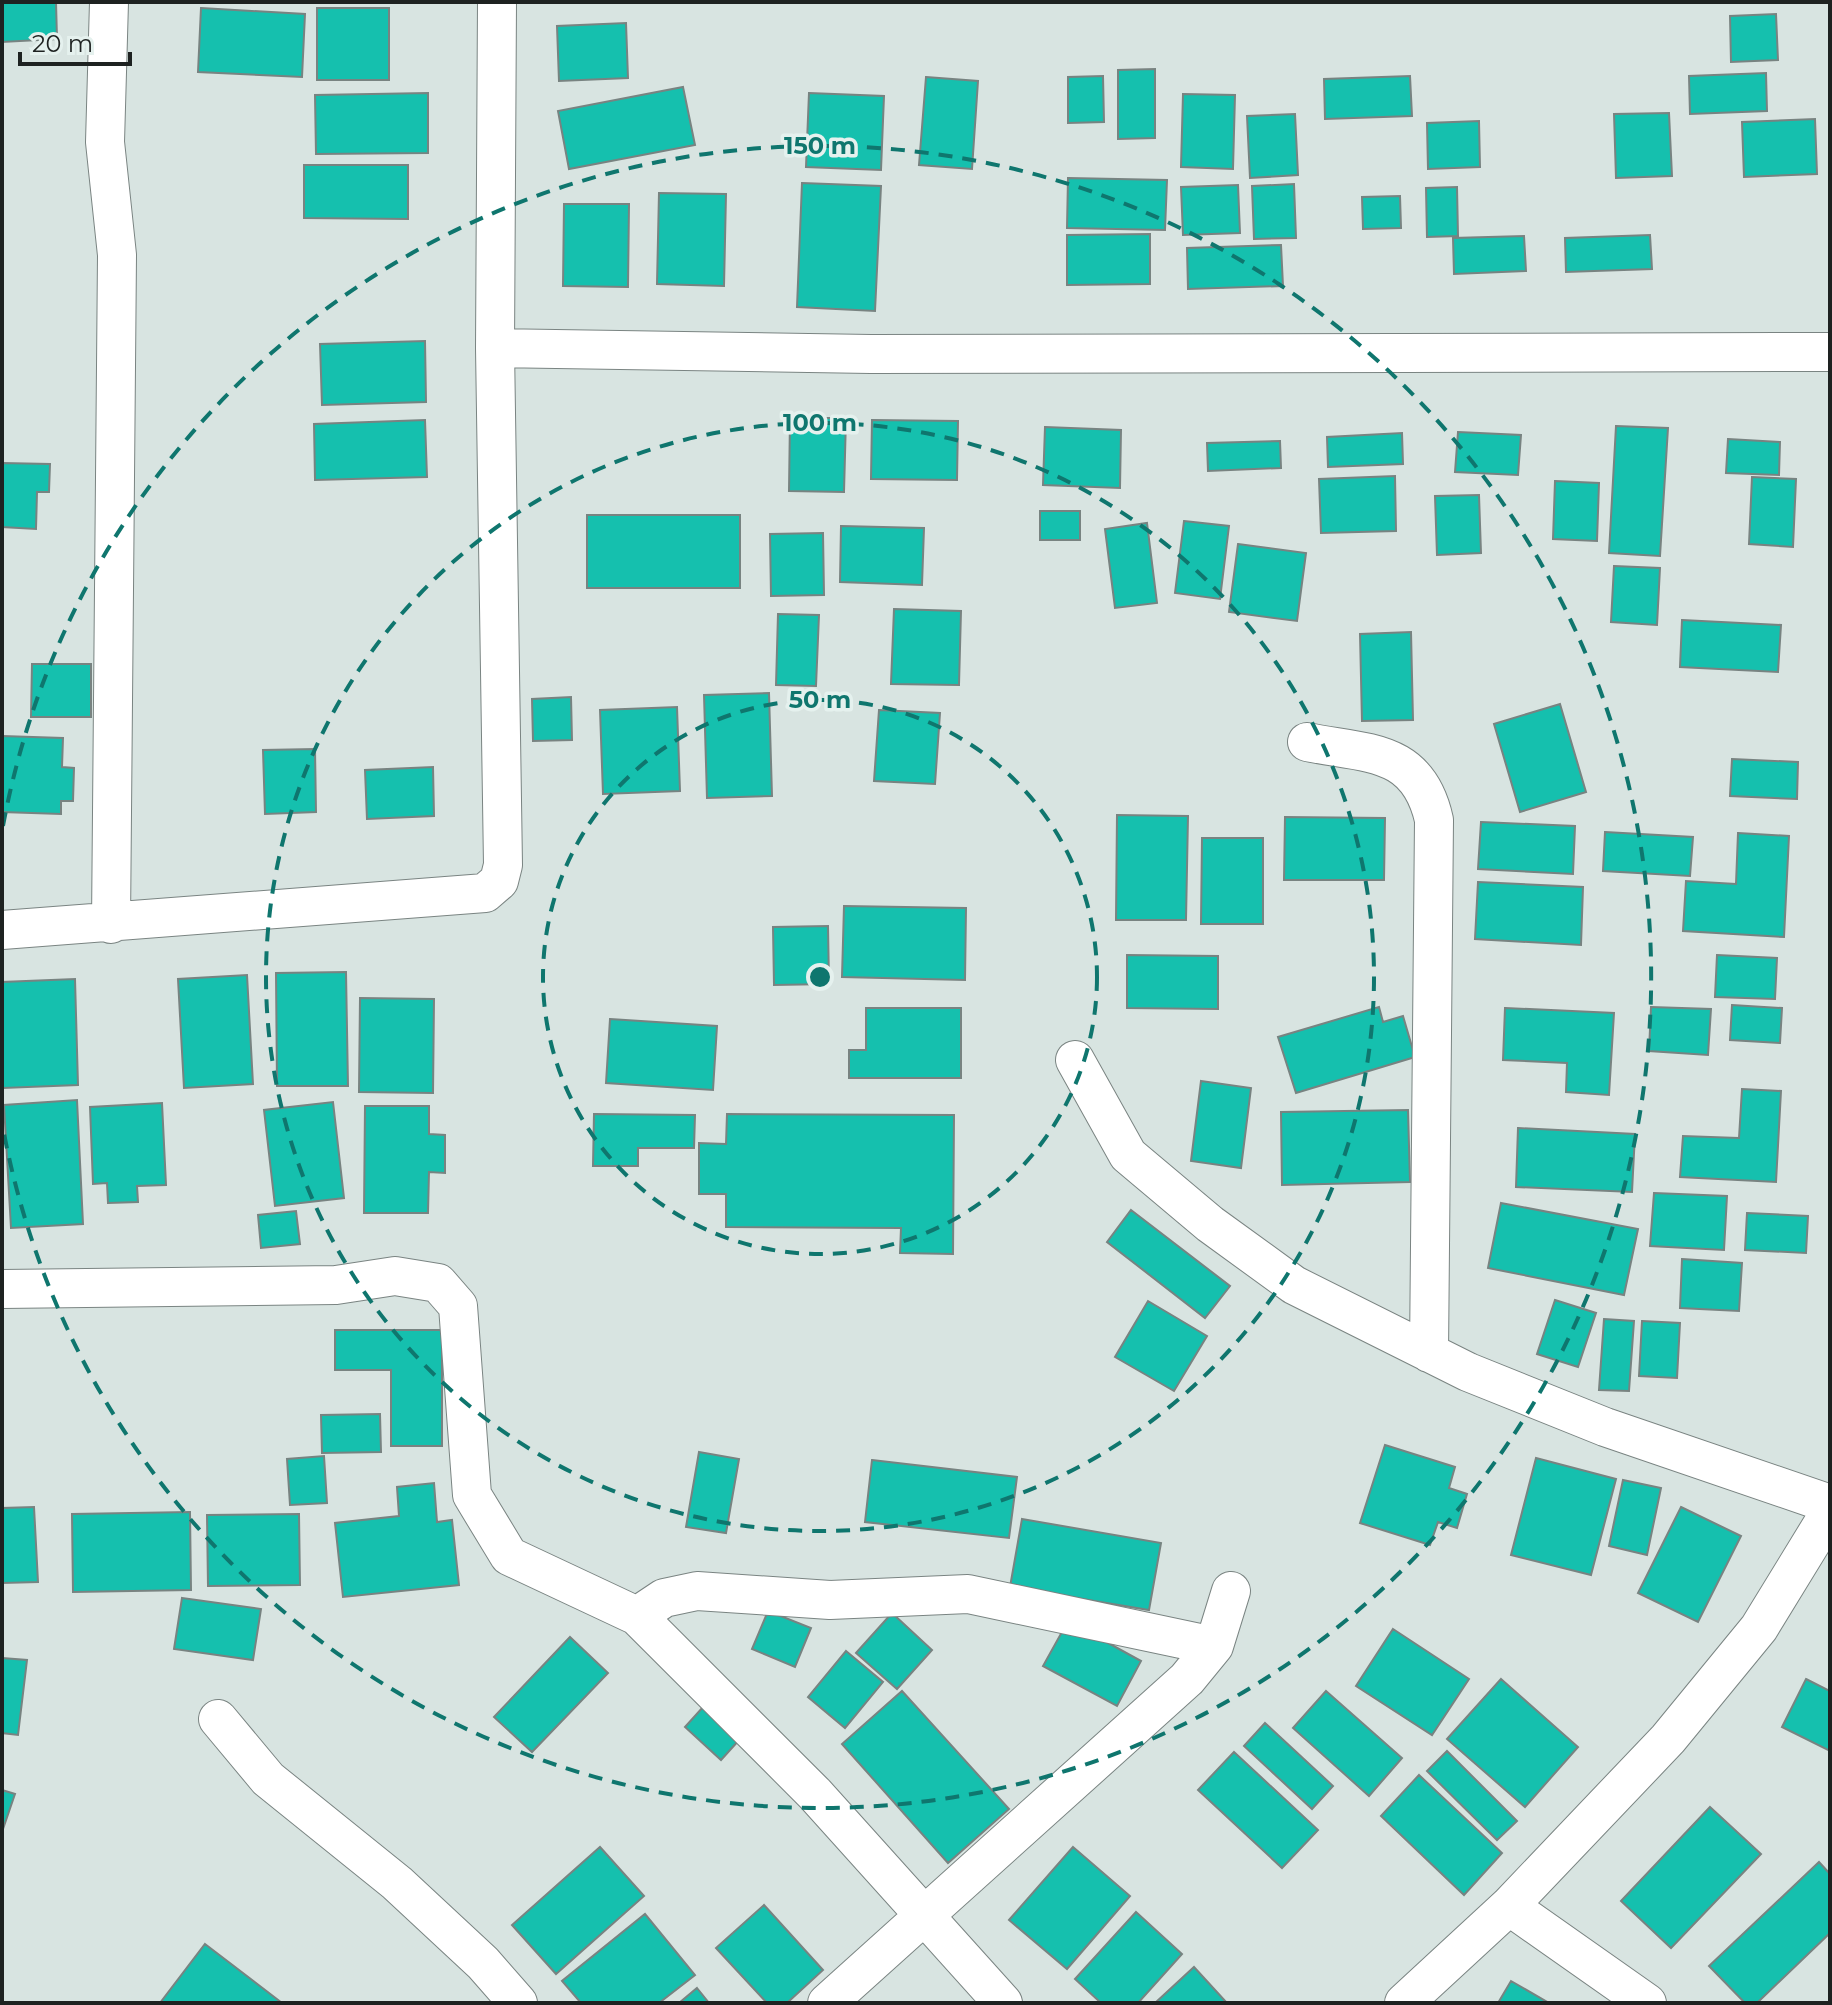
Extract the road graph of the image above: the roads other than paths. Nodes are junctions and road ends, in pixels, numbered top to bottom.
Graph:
1 (109, 2) edge
2 (497, 2) edge
3 (495, 348) junction
4 (1830, 352) edge
5 (1307, 742) dead end
6 (111, 924) junction
7 (2, 930) edge
8 (1075, 1060) dead end
9 (2, 1289) edge
10 (1429, 1353) junction
11 (1830, 1504) edge
12 (1830, 1512) edge
13 (1231, 1591) dead end
14 (637, 1616) junction
15 (1214, 1646) junction
16 (218, 1719) dead end
17 (1509, 1906) junction
18 (926, 1915) junction
19 (518, 2003) edge
20 (827, 2003) edge
21 (1003, 2003) edge
22 (1404, 2003) edge
23 (1647, 2003) edge

1 - 6 street
2 - 3 street
3 - 4 street
3 - 6 street
5 - 10 street
6 - 7 street
8 - 10 street
9 - 14 street
10 - 11 street
12 - 17 street
13 - 15 street
14 - 15 street
14 - 18 street
15 - 18 street
16 - 19 street
17 - 22 street
17 - 23 street
18 - 20 street
18 - 21 street

